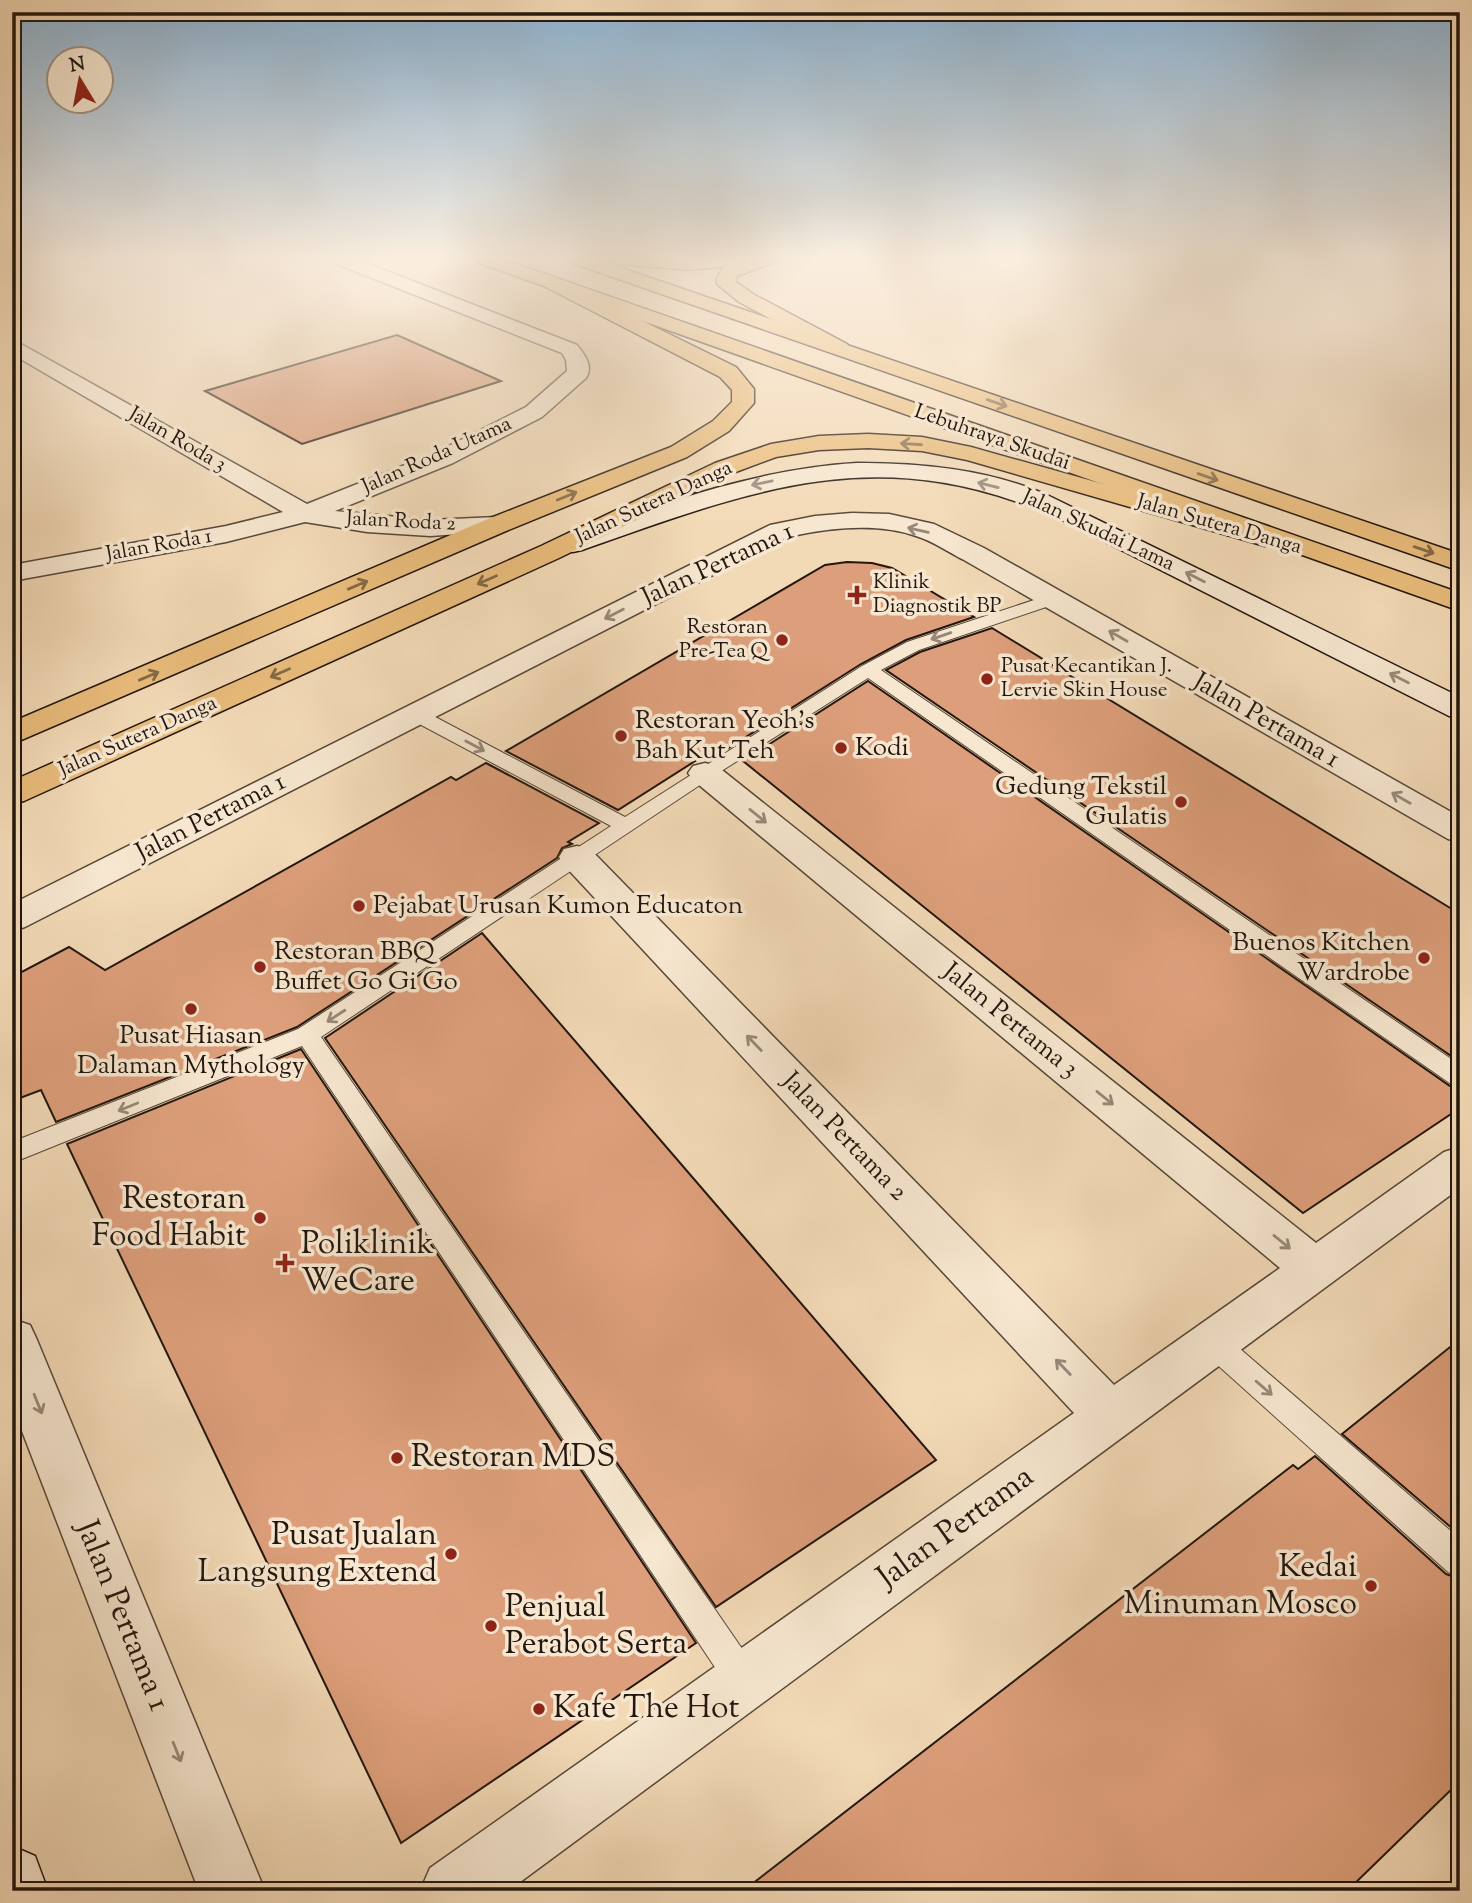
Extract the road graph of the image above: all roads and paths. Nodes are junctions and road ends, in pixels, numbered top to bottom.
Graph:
1 (17, 348) edge
2 (567, 348) edge
3 (680, 348) edge
4 (738, 348) edge
5 (840, 348) edge
6 (305, 513) junction
7 (497, 525) junction
8 (550, 552) junction
9 (1331, 557) junction
10 (1460, 562) edge
11 (12, 573) edge
12 (1052, 598) junction
13 (1460, 603) edge
14 (868, 670) junction
15 (86, 703) junction
16 (1460, 709) edge
17 (415, 714) junction
18 (12, 724) edge
19 (12, 734) edge
20 (705, 773) junction
21 (12, 794) edge
22 (625, 825) junction
23 (1460, 832) edge
24 (577, 858) junction
25 (12, 919) edge
26 (307, 1035) junction
27 (1460, 1078) edge
28 (12, 1153) edge
29 (1460, 1164) edge
30 (1315, 1269) junction
31 (12, 1340) edge
32 (1213, 1343) junction
33 (1110, 1416) junction
34 (1460, 1561) edge
35 (744, 1681) junction
36 (12, 1879) edge
37 (15, 1891) edge
38 (232, 1891) edge
39 (453, 1891) edge

1 - 6 street, Jalan Roda 3
2 - 6 street, Jalan Roda Utama
7 -> 3 main road, Jalan Sutera Danga
4 - 9 main road, Lebuhraya Skudai
5 -> 10 main road, Lebuhraya Skudai
6 - 7 street, Jalan Roda 2
6 - 11 street, Jalan Roda 1
15 -> 7 main road, Jalan Sutera Danga
9 -> 8 main road, Jalan Sutera Danga
16 -> 8 street, Jalan Skudai Lama
8 -> 21 main road, Jalan Sutera Danga
9 - 13 main road, Lebuhraya Skudai
12 -> 14 lane
12 -> 17 street, Jalan Pertama 1
23 -> 12 street, Jalan Pertama 1
14 - 20 lane
14 - 27 lane
15 - 18 main road
15 - 19 main road, Jalan Sutera Danga
17 -> 22 lane
17 - 25 street, Jalan Pertama 1
20 - 22 lane
20 -> 30 street, Jalan Pertama 3
22 - 24 lane
24 -> 26 lane
33 -> 24 street, Jalan Pertama 2
26 -> 28 lane
26 - 35 lane
29 - 30 street, Jalan Pertama
30 - 32 street, Jalan Pertama
31 -> 38 street, Jalan Pertama 1
32 - 33 street, Jalan Pertama
32 -> 34 lane
33 - 35 street, Jalan Pertama
35 - 39 street, Jalan Pertama
36 - 37 street

